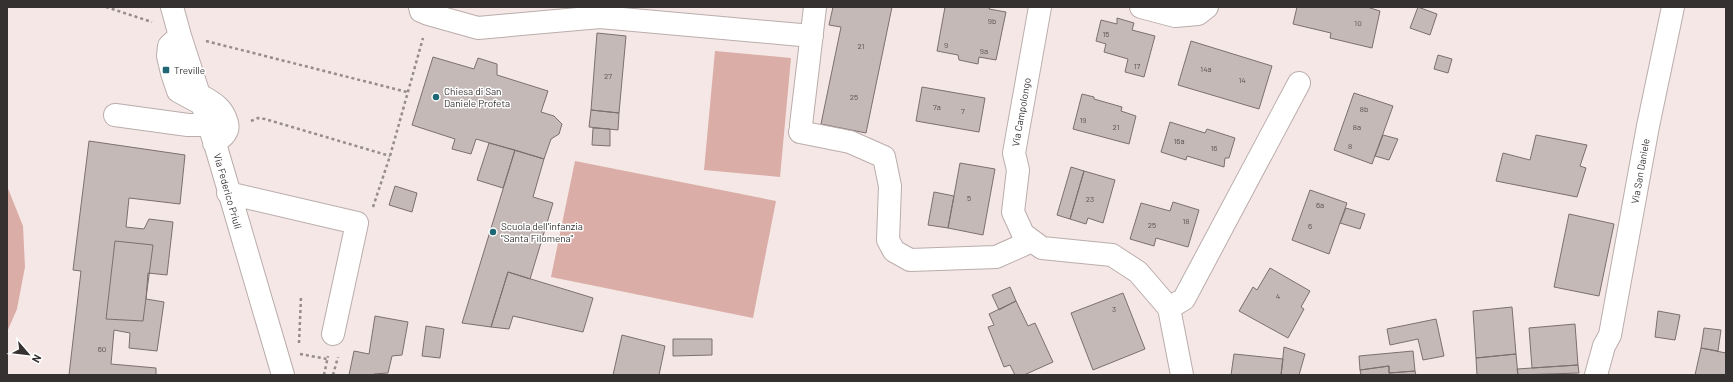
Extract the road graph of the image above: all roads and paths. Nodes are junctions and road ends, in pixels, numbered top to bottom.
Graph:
1 (108, 7) edge
2 (172, 7) edge
3 (420, 7) edge
4 (815, 7) edge
5 (1040, 7) edge
6 (1141, 7) edge
7 (1207, 7) edge
8 (1673, 7) edge
9 (600, 12) edge
10 (159, 25) dead end
11 (812, 36) junction
12 (422, 38) dead end
13 (202, 40) dead end
14 (1299, 83) dead end
15 (407, 92) junction
16 (115, 115) dead end
17 (245, 123) dead end
18 (211, 134) junction
19 (390, 156) junction
20 (228, 193) junction
21 (373, 206) dead end
22 (1032, 241) junction
23 (301, 297) dead end
24 (1170, 308) junction
25 (333, 334) dead end
26 (1610, 335) junction
27 (299, 346) dead end
28 (299, 353) dead end
29 (327, 359) dead end
30 (283, 375) edge
31 (1182, 375) edge
32 (1596, 375) edge
33 (1611, 375) edge

1 - 10 path
2 - 18 street, Via Federico Priuli
3 - 9 street
4 - 11 street
5 - 22 street, Via Campolongo
6 - 7 street
8 - 26 street, Via San Daniele
9 - 11 street
11 - 22 street
12 - 15 path
13 - 15 path
14 - 24 street
15 - 19 path
16 - 18 street
17 - 19 path
18 - 20 street, Via Federico Priuli
19 - 21 path
20 - 25 street
20 - 30 street, Via Federico Priuli
22 - 24 street, Via Campolongo
23 - 27 path
24 - 31 street
26 - 32 street
26 - 33 street
28 - 29 path

